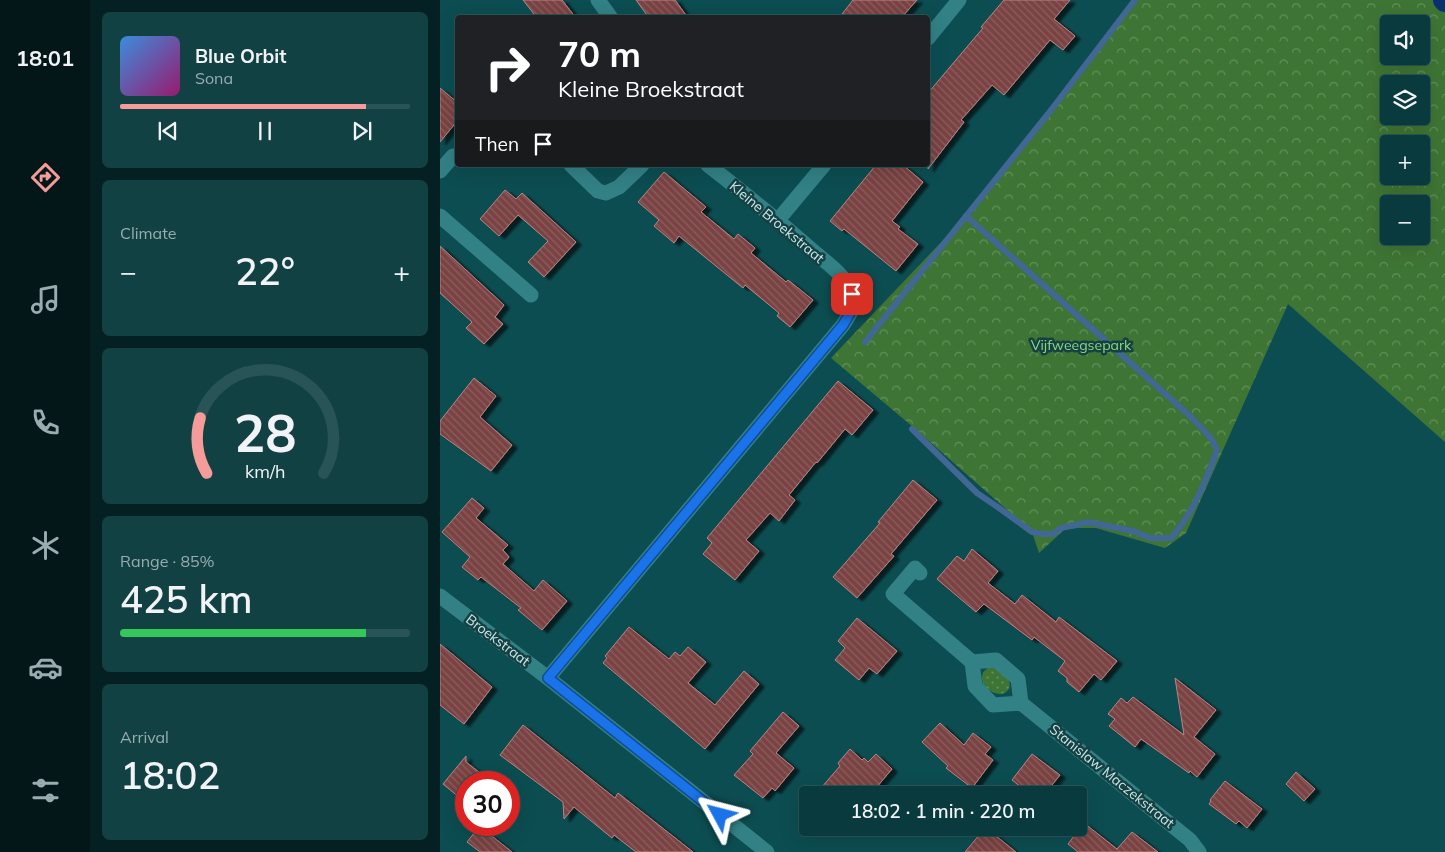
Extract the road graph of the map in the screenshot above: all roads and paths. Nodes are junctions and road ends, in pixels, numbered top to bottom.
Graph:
1 (598, 0) edge
2 (958, 0) edge
3 (609, 15) edge
4 (930, 35) edge
5 (453, 156) dead end
6 (573, 167) edge
7 (640, 167) edge
8 (711, 167) edge
9 (822, 167) edge
10 (440, 171) edge
11 (440, 216) edge
12 (778, 220) junction
13 (530, 295) dead end
14 (920, 572) dead end
15 (440, 596) edge
16 (972, 662) junction
17 (548, 678) junction
18 (1021, 702) junction
19 (767, 852) edge
20 (1199, 852) edge

1 - 3 street
2 - 4 street
5 - 10 street
6 - 7 street
8 - 12 street, Kleine Broekstraat
9 - 12 street
11 - 13 street
12 - 17 street, Kleine Broekstraat
14 - 16 street
15 - 17 street, Broekstraat
16 - 18 street
16 - 18 street
17 - 19 street, Broekstraat
18 - 20 street, Stanislaw Maczekstraat

